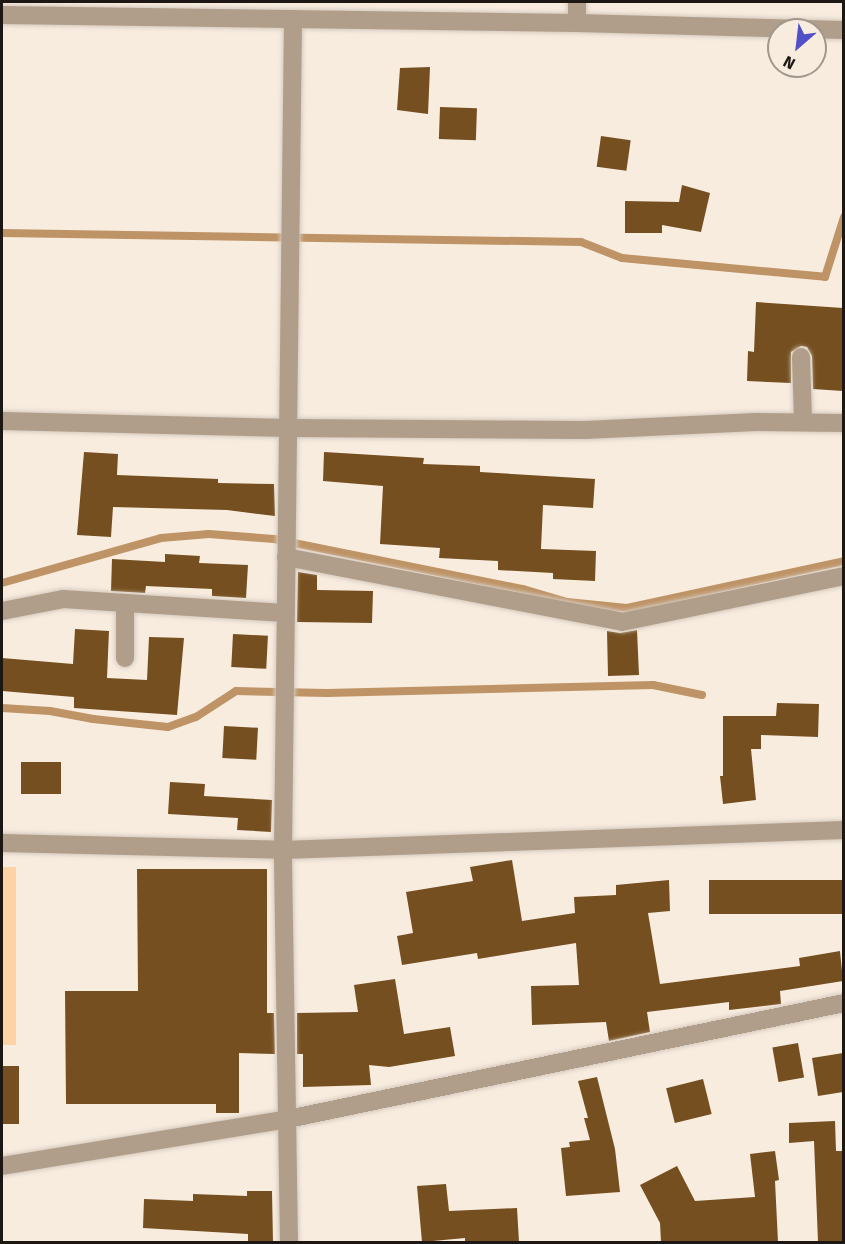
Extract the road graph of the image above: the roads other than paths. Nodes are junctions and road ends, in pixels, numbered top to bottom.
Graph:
1 (577, 2) edge
2 (120, 9) edge
3 (2, 15) edge
4 (293, 19) junction
5 (577, 23) junction
6 (843, 30) edge
7 (801, 357) dead end
8 (2, 420) edge
9 (803, 422) junction
10 (843, 423) edge
11 (287, 428) junction
12 (286, 557) junction
13 (843, 576) edge
14 (125, 603) junction
15 (2, 611) edge
16 (285, 613) junction
17 (125, 658) dead end
18 (843, 830) edge
19 (2, 843) edge
20 (283, 850) junction
21 (843, 1003) edge
22 (288, 1119) junction
23 (2, 1166) edge
24 (289, 1242) edge

1 - 5 street
2 - 3 street
2 - 4 street
4 - 5 street
4 - 11 street
5 - 6 street
7 - 9 street
8 - 11 street
9 - 10 street
9 - 11 street
11 - 12 street
12 - 13 street
12 - 16 street
14 - 15 street
14 - 16 street
14 - 17 street
16 - 20 street
18 - 20 street
19 - 20 street
20 - 22 street
21 - 22 street
22 - 23 street
22 - 24 street

